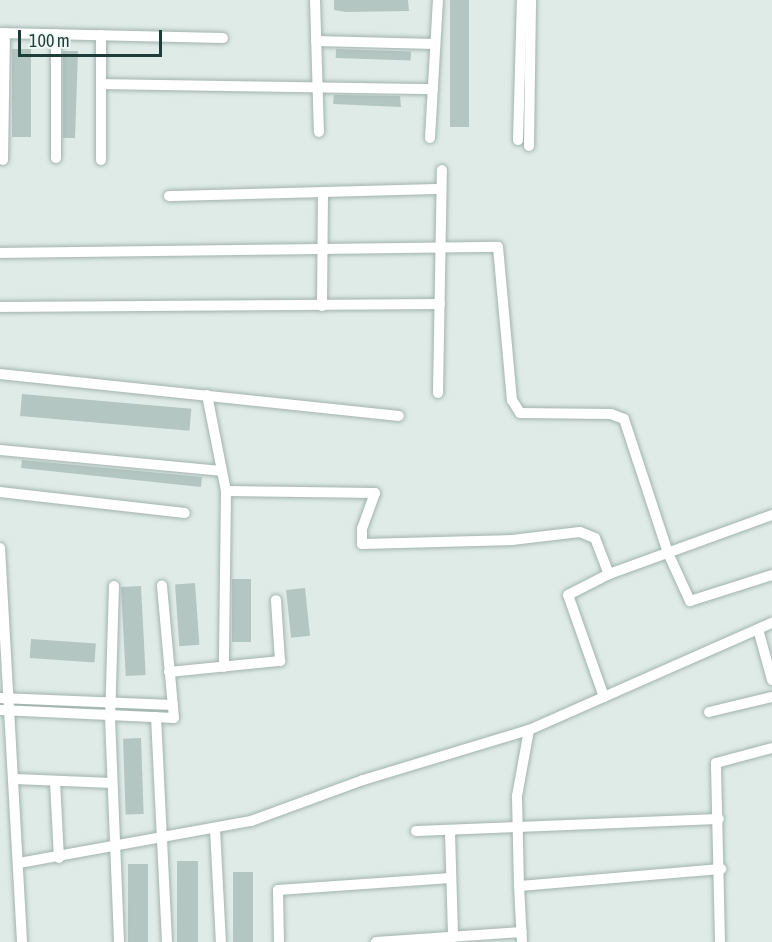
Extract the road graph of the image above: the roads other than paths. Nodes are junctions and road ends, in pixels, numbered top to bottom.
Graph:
1 (315, 0) edge
2 (438, 0) edge
3 (522, 0) edge
4 (531, 0) edge
5 (3, 33) edge
6 (56, 34) junction
7 (101, 35) junction
8 (223, 38) dead end
9 (316, 41) junction
10 (435, 44) junction
11 (101, 84) junction
12 (318, 87) junction
13 (433, 89) junction
14 (319, 132) dead end
15 (430, 138) dead end
16 (518, 141) dead end
17 (529, 146) dead end
18 (56, 158) dead end
19 (3, 160) dead end
20 (101, 160) dead end
21 (442, 171) dead end
22 (441, 189) junction
23 (323, 192) junction
24 (169, 196) dead end
25 (440, 249) junction
26 (322, 252) junction
27 (0, 253) edge
28 (440, 304) junction
29 (322, 306) junction
30 (0, 307) edge
31 (0, 374) edge
32 (438, 393) dead end
33 (207, 395) junction
34 (399, 416) dead end
35 (0, 450) edge
36 (220, 471) junction
37 (226, 491) junction
38 (0, 492) edge
39 (185, 513) dead end
40 (772, 515) edge
41 (0, 548) edge
42 (668, 553) junction
43 (609, 574) junction
44 (772, 575) edge
45 (114, 586) dead end
46 (162, 586) dead end
47 (276, 600) dead end
48 (772, 622) edge
49 (758, 629) junction
50 (224, 667) junction
51 (169, 672) junction
52 (772, 680) edge
53 (604, 697) junction
54 (772, 697) edge
55 (3, 698) edge
56 (111, 704) junction
57 (173, 705) junction
58 (3, 711) edge
59 (709, 712) dead end
60 (110, 717) junction
61 (156, 717) junction
62 (529, 730) junction
63 (772, 748) edge
64 (15, 779) junction
65 (56, 782) junction
66 (112, 783) junction
67 (719, 819) junction
68 (520, 828) junction
69 (214, 829) junction
70 (416, 831) dead end
71 (450, 832) junction
72 (160, 839) junction
73 (117, 848) junction
74 (58, 858) junction
75 (19, 863) junction
76 (721, 869) junction
77 (451, 878) junction
78 (519, 886) junction
79 (453, 937) junction
80 (522, 937) edge
81 (22, 942) edge
82 (119, 942) edge
83 (167, 942) edge
84 (221, 942) edge
85 (279, 942) edge
86 (376, 942) edge
87 (720, 942) edge

1 - 9 street
2 - 10 street
3 - 16 street
4 - 17 street
5 - 6 street
5 - 19 street
6 - 7 street
6 - 18 street
7 - 8 street
7 - 11 street
9 - 10 street
9 - 12 street
10 - 13 street
11 - 12 street
11 - 20 street
12 - 13 street
12 - 14 street
13 - 15 street
21 - 22 street
22 - 23 street
22 - 25 street
23 - 24 street
23 - 26 street
25 - 26 street
25 - 28 street
25 - 42 street
26 - 27 street
26 - 29 street
28 - 29 street
28 - 32 street
29 - 30 street
31 - 33 street
33 - 34 street
33 - 36 street
35 - 36 street
36 - 37 street
37 - 43 street
37 - 50 street
38 - 39 street
40 - 42 street
41 - 55 street
42 - 43 street
42 - 44 street
43 - 53 street
45 - 56 street
46 - 51 street
47 - 50 street
48 - 49 street
49 - 52 street
49 - 53 street
50 - 51 street
51 - 57 street
53 - 62 street
54 - 59 street
55 - 56 street
55 - 58 street
56 - 57 street
56 - 60 street
57 - 61 street
58 - 60 street
58 - 64 street
60 - 61 street
60 - 66 street
61 - 72 street
62 - 68 street
62 - 69 street
63 - 67 street
64 - 65 street
64 - 75 street
65 - 66 street
65 - 74 street
66 - 73 street
67 - 68 street
67 - 76 street
68 - 71 street
68 - 78 street
69 - 72 street
69 - 84 street
70 - 71 street
71 - 77 street
72 - 73 street
72 - 83 street
73 - 74 street
73 - 82 street
74 - 75 street
75 - 81 street
76 - 78 street
76 - 87 street
77 - 79 street
77 - 85 street
78 - 80 street
79 - 80 street
79 - 86 street

